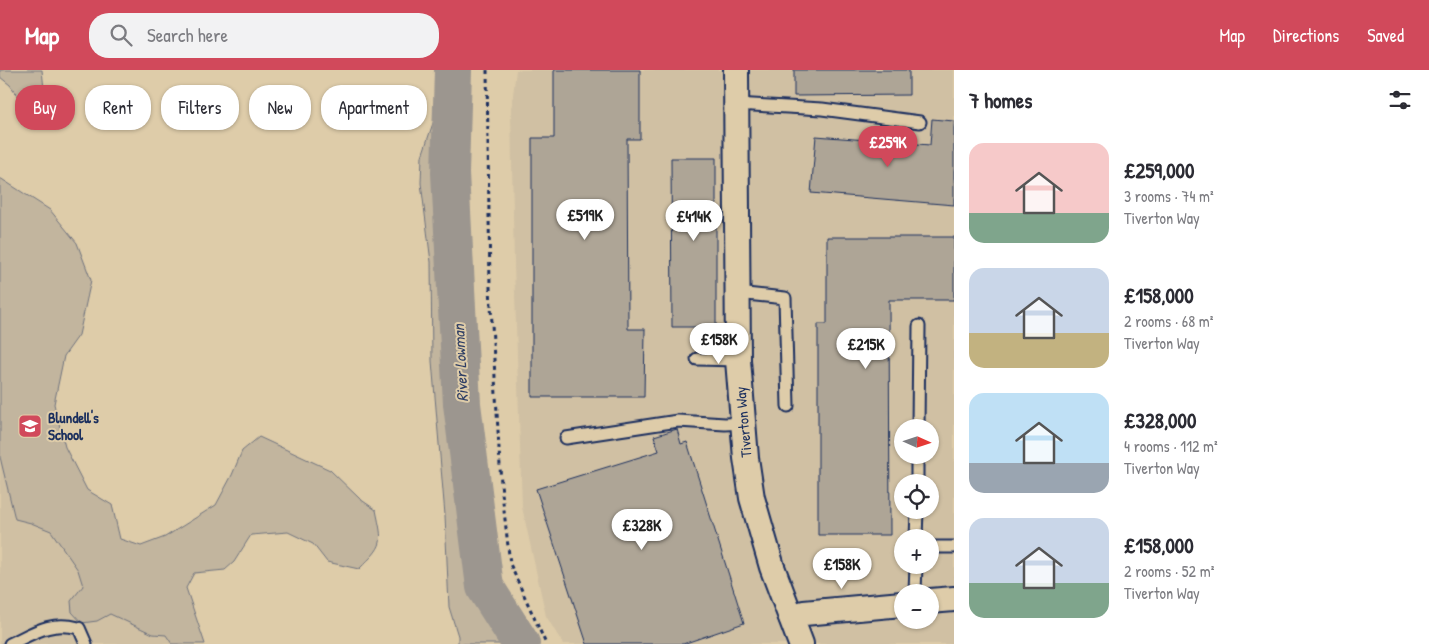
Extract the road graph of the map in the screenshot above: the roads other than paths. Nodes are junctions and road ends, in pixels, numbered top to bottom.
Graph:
1 (736, 70) edge
2 (736, 104) junction
3 (920, 122) dead end
4 (737, 294) junction
5 (919, 326) dead end
6 (697, 358) dead end
7 (738, 360) junction
8 (788, 406) dead end
9 (918, 419) edge
10 (744, 423) junction
11 (566, 438) dead end
12 (939, 547) edge
13 (954, 547) edge
14 (954, 599) edge
15 (939, 600) edge
16 (894, 605) edge
17 (791, 617) junction
18 (10, 644) edge
19 (86, 644) edge
20 (801, 644) edge

1 - 2 street, Tiverton Way
2 - 3 lane
2 - 4 street, Tiverton Way
4 - 7 street, Tiverton Way
4 - 8 lane
5 - 9 lane
6 - 7 lane
7 - 10 street, Tiverton Way
10 - 11 lane
10 - 17 street, Tiverton Way
12 - 13 lane
14 - 15 street
16 - 17 street
17 - 20 street, Tiverton Way
18 - 19 lane

